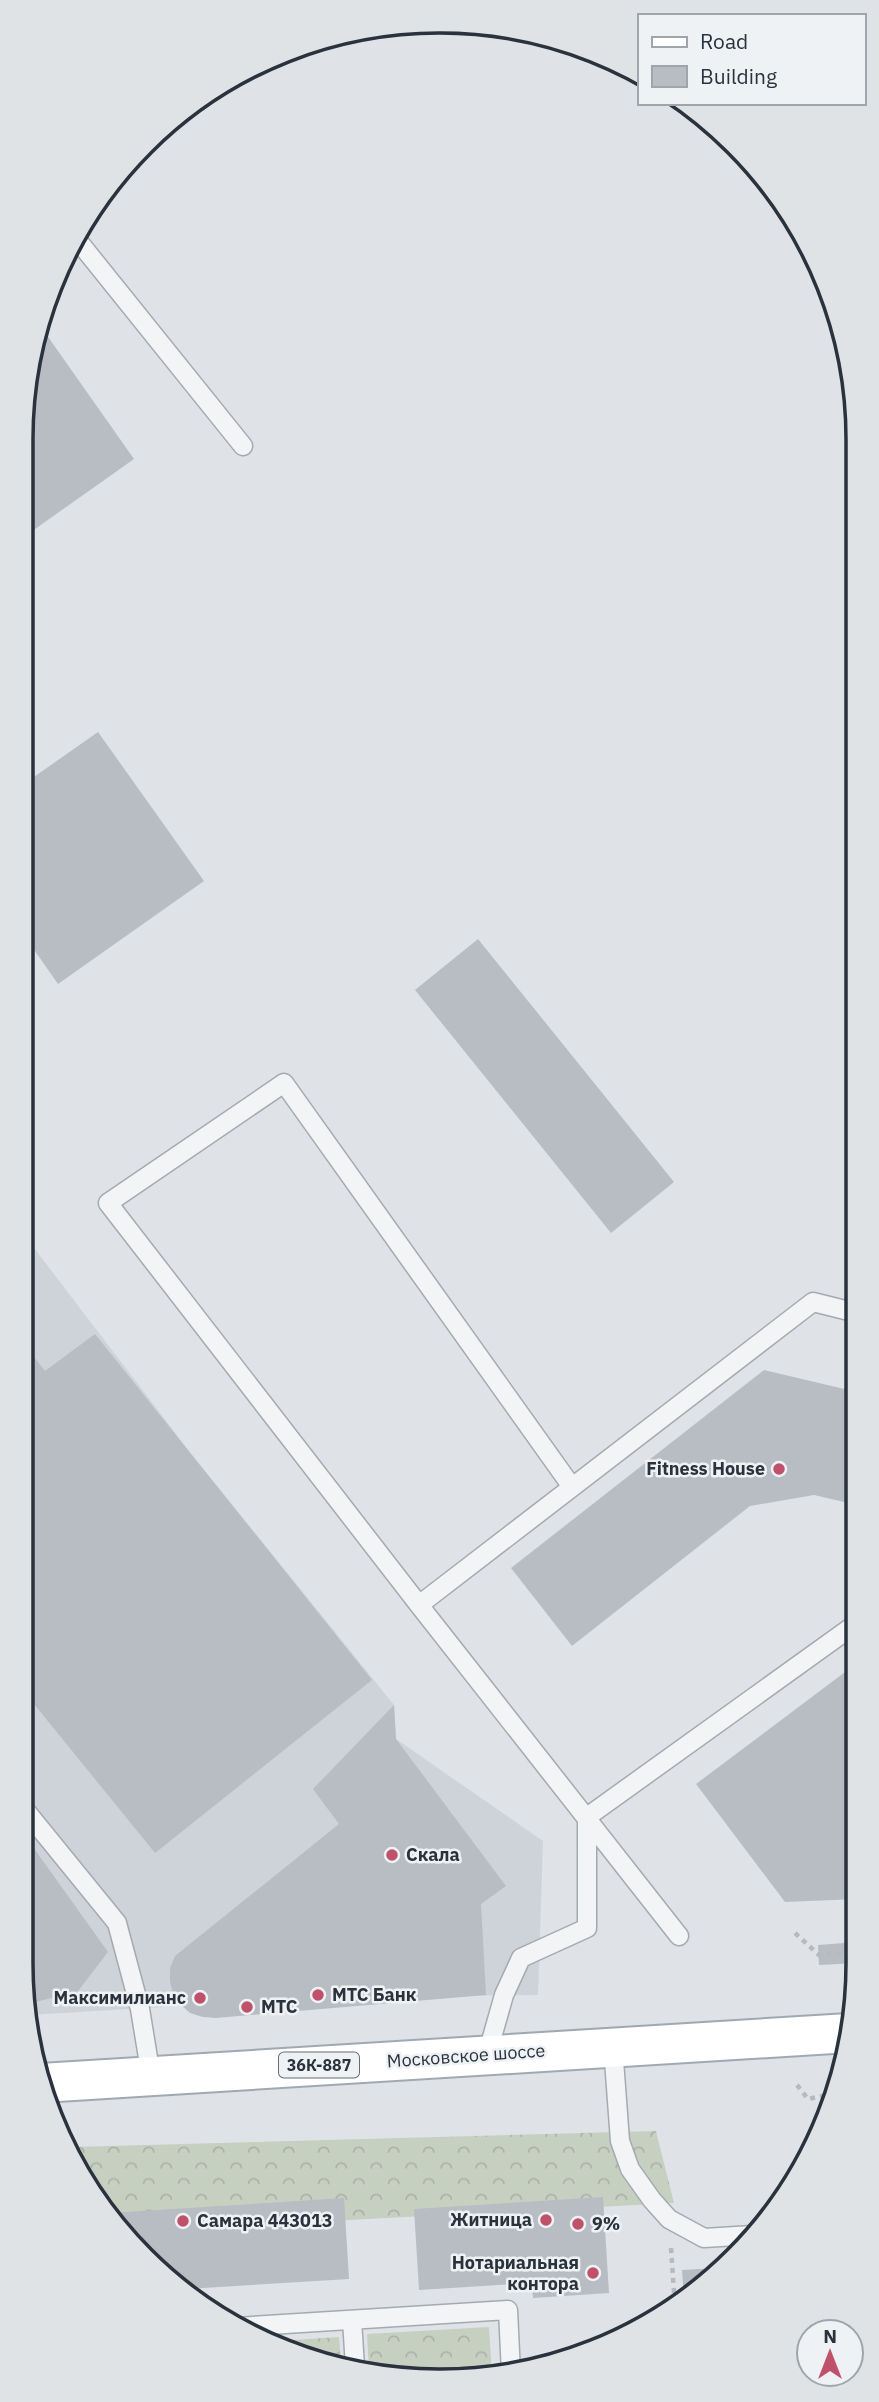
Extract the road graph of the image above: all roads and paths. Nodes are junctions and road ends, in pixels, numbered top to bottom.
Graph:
1 (82, 246) edge
2 (243, 446) dead end
3 (846, 1310) edge
4 (572, 1488) junction
5 (419, 1605) junction
6 (846, 1631) edge
7 (587, 1817) junction
8 (33, 1820) edge
9 (794, 1933) dead end
10 (680, 1936) dead end
11 (846, 1953) edge
12 (839, 2034) edge
13 (613, 2048) junction
14 (487, 2055) junction
15 (151, 2076) junction
16 (52, 2082) edge
17 (797, 2085) dead end
18 (823, 2096) edge
19 (669, 2220) junction
20 (740, 2236) edge
21 (674, 2294) edge
22 (352, 2320) junction
23 (258, 2326) edge
24 (355, 2360) edge
25 (510, 2362) edge

1 - 2 lane
3 - 4 lane
4 - 5 lane
4 - 5 lane
5 - 7 lane
6 - 7 lane
7 - 10 lane
7 - 14 lane
8 - 15 lane
9 - 11 path
12 - 13 main road, Московское шоссе / 36К-887
13 - 14 main road, Московское шоссе / 36К-887
13 - 19 lane
14 - 15 main road, Московское шоссе / 36К-887
15 - 16 main road, Московское шоссе / 36К-887
17 - 18 path
19 - 20 lane
19 - 21 path
22 - 23 lane
22 - 24 lane
22 - 25 lane

